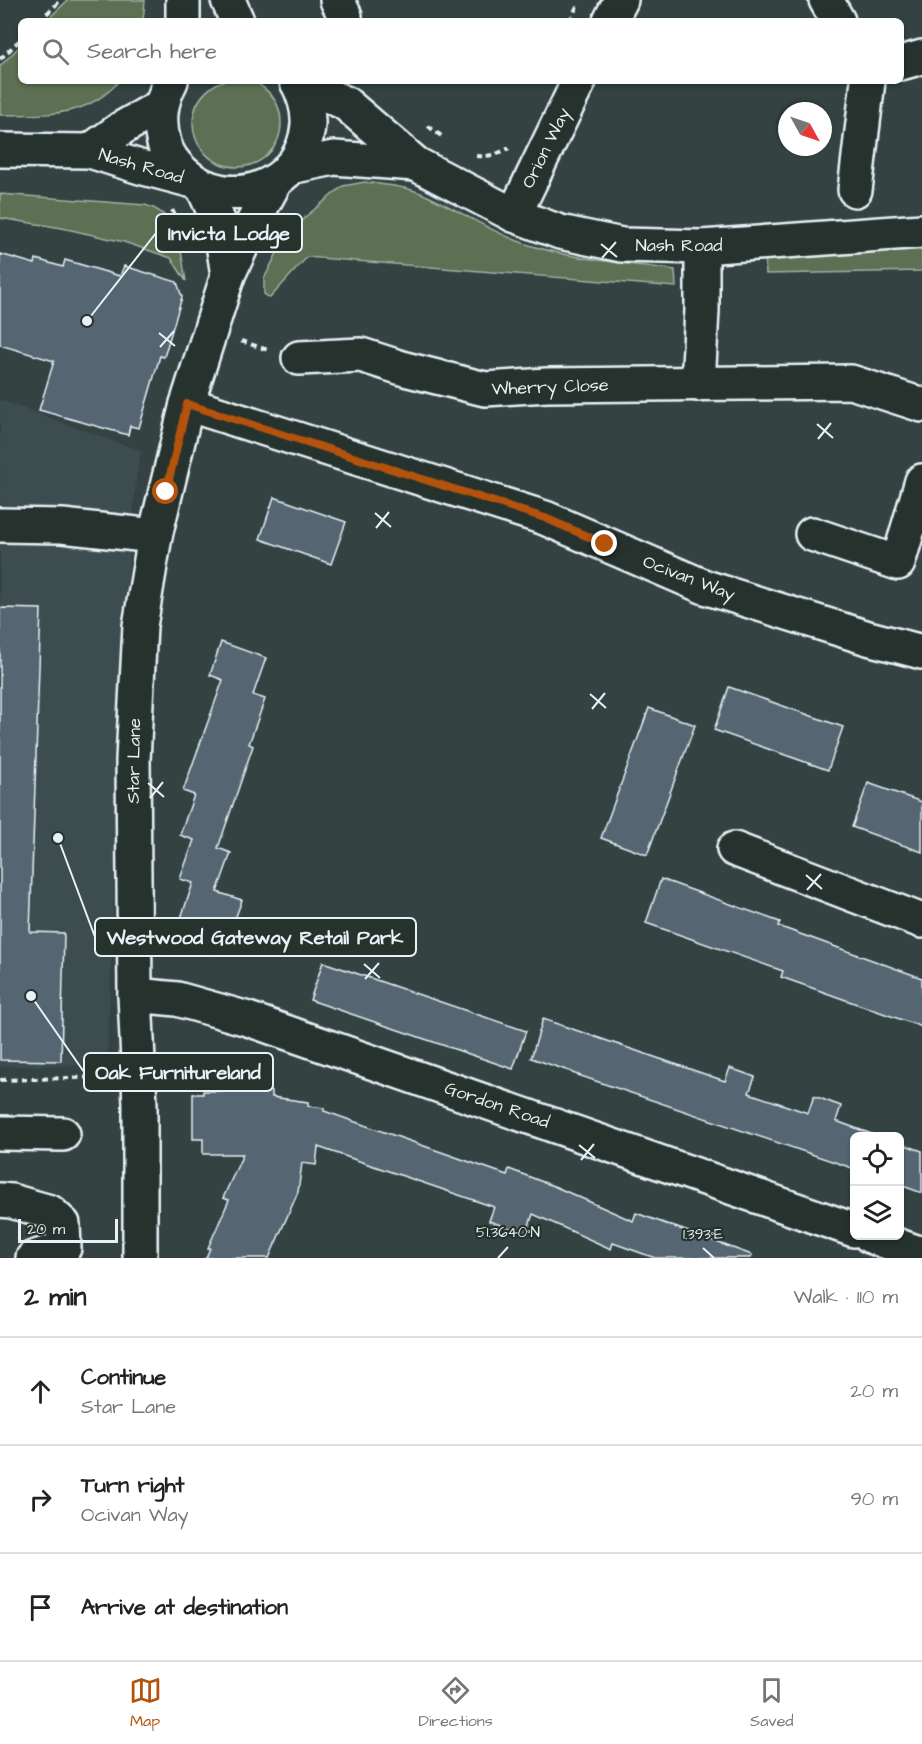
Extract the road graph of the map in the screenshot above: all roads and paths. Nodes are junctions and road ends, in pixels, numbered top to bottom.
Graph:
1 (61, 0) edge
2 (183, 0) edge
3 (228, 0) edge
4 (580, 0) edge
5 (621, 0) edge
6 (826, 0) edge
7 (42, 18) edge
8 (183, 18) edge
9 (236, 18) edge
10 (571, 18) edge
11 (611, 18) edge
12 (836, 18) edge
13 (18, 42) edge
14 (922, 57) edge
15 (0, 59) edge
16 (904, 62) edge
17 (298, 84) edge
18 (304, 84) edge
19 (578, 84) edge
20 (868, 84) edge
21 (166, 93) edge
22 (422, 122) dead end
23 (450, 142) dead end
24 (513, 145) dead end
25 (0, 150) edge
26 (90, 151) junction
27 (467, 152) dead end
28 (416, 165) junction
29 (283, 174) junction
30 (198, 184) junction
31 (855, 190) dead end
32 (170, 206) dead end
33 (514, 215) junction
34 (180, 225) dead end
35 (922, 231) edge
36 (702, 247) junction
37 (228, 275) junction
38 (299, 358) dead end
39 (698, 384) junction
40 (187, 404) junction
41 (922, 405) edge
42 (922, 481) edge
43 (0, 525) edge
44 (812, 534) dead end
45 (155, 536) junction
46 (922, 652) edge
47 (734, 849) dead end
48 (922, 921) edge
49 (135, 995) junction
50 (109, 1077) dead end
51 (0, 1080) edge
52 (0, 1132) edge
53 (63, 1134) dead end
54 (0, 1200) edge
55 (850, 1228) edge
56 (882, 1240) edge
57 (922, 1254) edge
58 (33, 1258) edge
59 (140, 1258) edge

1 - 7 path
2 - 8 street
3 - 9 street
4 - 10 path
5 - 11 street
6 - 12 street
13 - 15 path
14 - 16 street
17 - 29 street, Star Lane
18 - 28 street, Nash Road
19 - 33 street, Orion Way
20 - 31 street
21 - 26 street, Nash Road
21 - 30 street
22 - 23 path
24 - 27 path
25 - 26 street, Nash Road
26 - 30 street, Nash Road
28 - 29 street, Nash Road
28 - 33 street, Nash Road
29 - 30 street, Nash Road
29 - 37 street, Star Lane
30 - 37 street, Star Lane
32 - 34 path
33 - 36 street, Nash Road
35 - 36 street, Nash Road
36 - 39 street
37 - 40 street, Star Lane
38 - 39 street, Wherry Close
39 - 41 street, Wherry Close
40 - 45 street, Star Lane
40 - 46 street, Ocivan Way
42 - 44 street
43 - 45 street
45 - 49 street, Star Lane
47 - 48 street
49 - 55 street, Gordon Road
49 - 59 street, Star Lane
50 - 51 path
52 - 53 street
54 - 58 street
56 - 57 street

